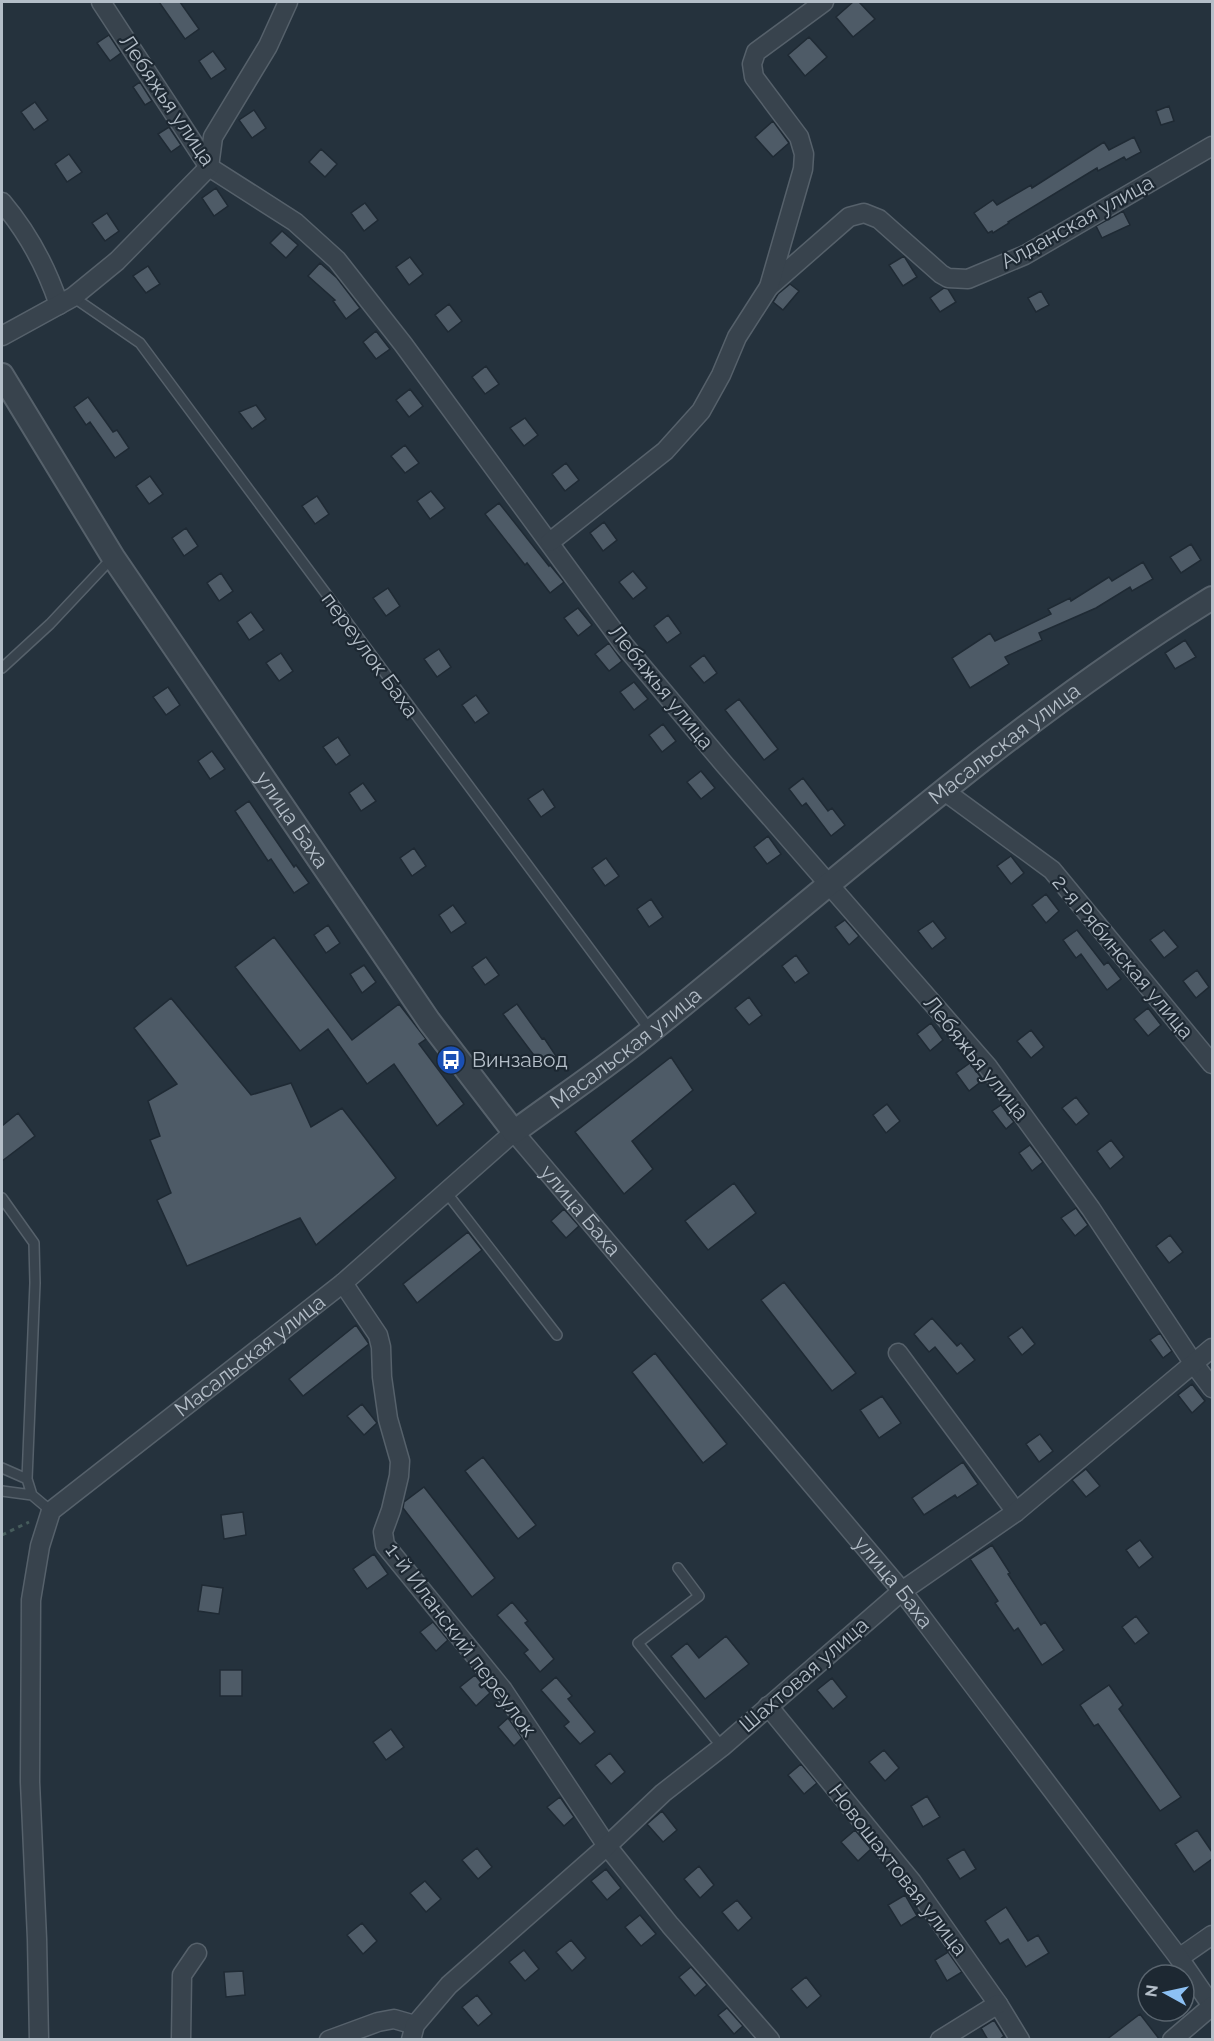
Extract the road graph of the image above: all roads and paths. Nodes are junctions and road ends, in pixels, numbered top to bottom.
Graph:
1 (101, 2) edge
2 (288, 2) edge
3 (824, 2) edge
4 (1212, 146) edge
5 (209, 167) junction
6 (2, 202) edge
7 (769, 287) junction
8 (66, 301) junction
9 (2, 336) edge
10 (2, 375) edge
11 (549, 542) junction
12 (113, 557) junction
13 (1212, 598) edge
14 (2, 668) edge
15 (943, 790) junction
16 (830, 883) junction
17 (651, 1031) junction
18 (1212, 1064) edge
19 (514, 1132) junction
20 (446, 1192) junction
21 (2, 1198) edge
22 (343, 1283) junction
23 (557, 1335) dead end
24 (1212, 1348) edge
25 (898, 1353) dead end
26 (1194, 1364) junction
27 (1212, 1388) edge
28 (2, 1468) edge
29 (27, 1479) junction
30 (2, 1491) edge
31 (32, 1495) junction
32 (51, 1511) junction
33 (1016, 1512) junction
34 (2, 1535) edge
35 (678, 1568) dead end
36 (902, 1591) junction
37 (768, 1706) junction
38 (722, 1747) junction
39 (607, 1846) junction
40 (1212, 1935) edge
41 (196, 1953) dead end
42 (1179, 1958) junction
43 (998, 2004) junction
44 (1212, 2006) edge
45 (413, 2032) edge
46 (39, 2040) edge
47 (181, 2040) edge
48 (329, 2040) edge
49 (770, 2040) edge
50 (940, 2040) edge
51 (1020, 2040) edge
52 (1172, 2040) edge

1 - 5 street, Лебяжья улица
2 - 5 street
3 - 7 street
4 - 7 street, Алданская улица
5 - 8 street
5 - 11 street, Лебяжья улица
6 - 8 street
7 - 11 street
8 - 9 street
8 - 17 lane, переулок Баха
10 - 12 street, улица Баха
11 - 16 street, Лебяжья улица
12 - 14 lane
12 - 19 street, улица Баха
13 - 15 street, Масальская улица
15 - 16 street, Масальская улица
15 - 18 street, 2-я Рябинская улица
16 - 17 street, Масальская улица
16 - 26 street, Лебяжья улица
17 - 19 street, Масальская улица
19 - 20 street, Масальская улица
19 - 36 street, улица Баха
20 - 22 street, Масальская улица
20 - 23 lane
21 - 29 lane
22 - 32 street, Масальская улица
22 - 39 street, 1-й Иланский переулок
24 - 26 street, Шахтовая улица
25 - 33 street
26 - 27 street, Лебяжья улица
26 - 33 street, Шахтовая улица
28 - 29 lane
29 - 31 lane
30 - 31 lane
31 - 32 lane
32 - 34 path
32 - 46 street
33 - 36 street, Шахтовая улица
35 - 38 lane
36 - 37 street, Шахтовая улица
36 - 42 street, улица Баха
37 - 38 street, Шахтовая улица
37 - 43 street, Новошахтовая улица
38 - 39 street, Шахтовая улица
39 - 45 street, Шахтовая улица
39 - 49 street, 1-й Иланский переулок
40 - 42 street
41 - 47 street
42 - 44 street, улица Баха
43 - 50 street
43 - 51 street, Новошахтовая улица
44 - 52 street
45 - 48 street, Шахтовая улица

